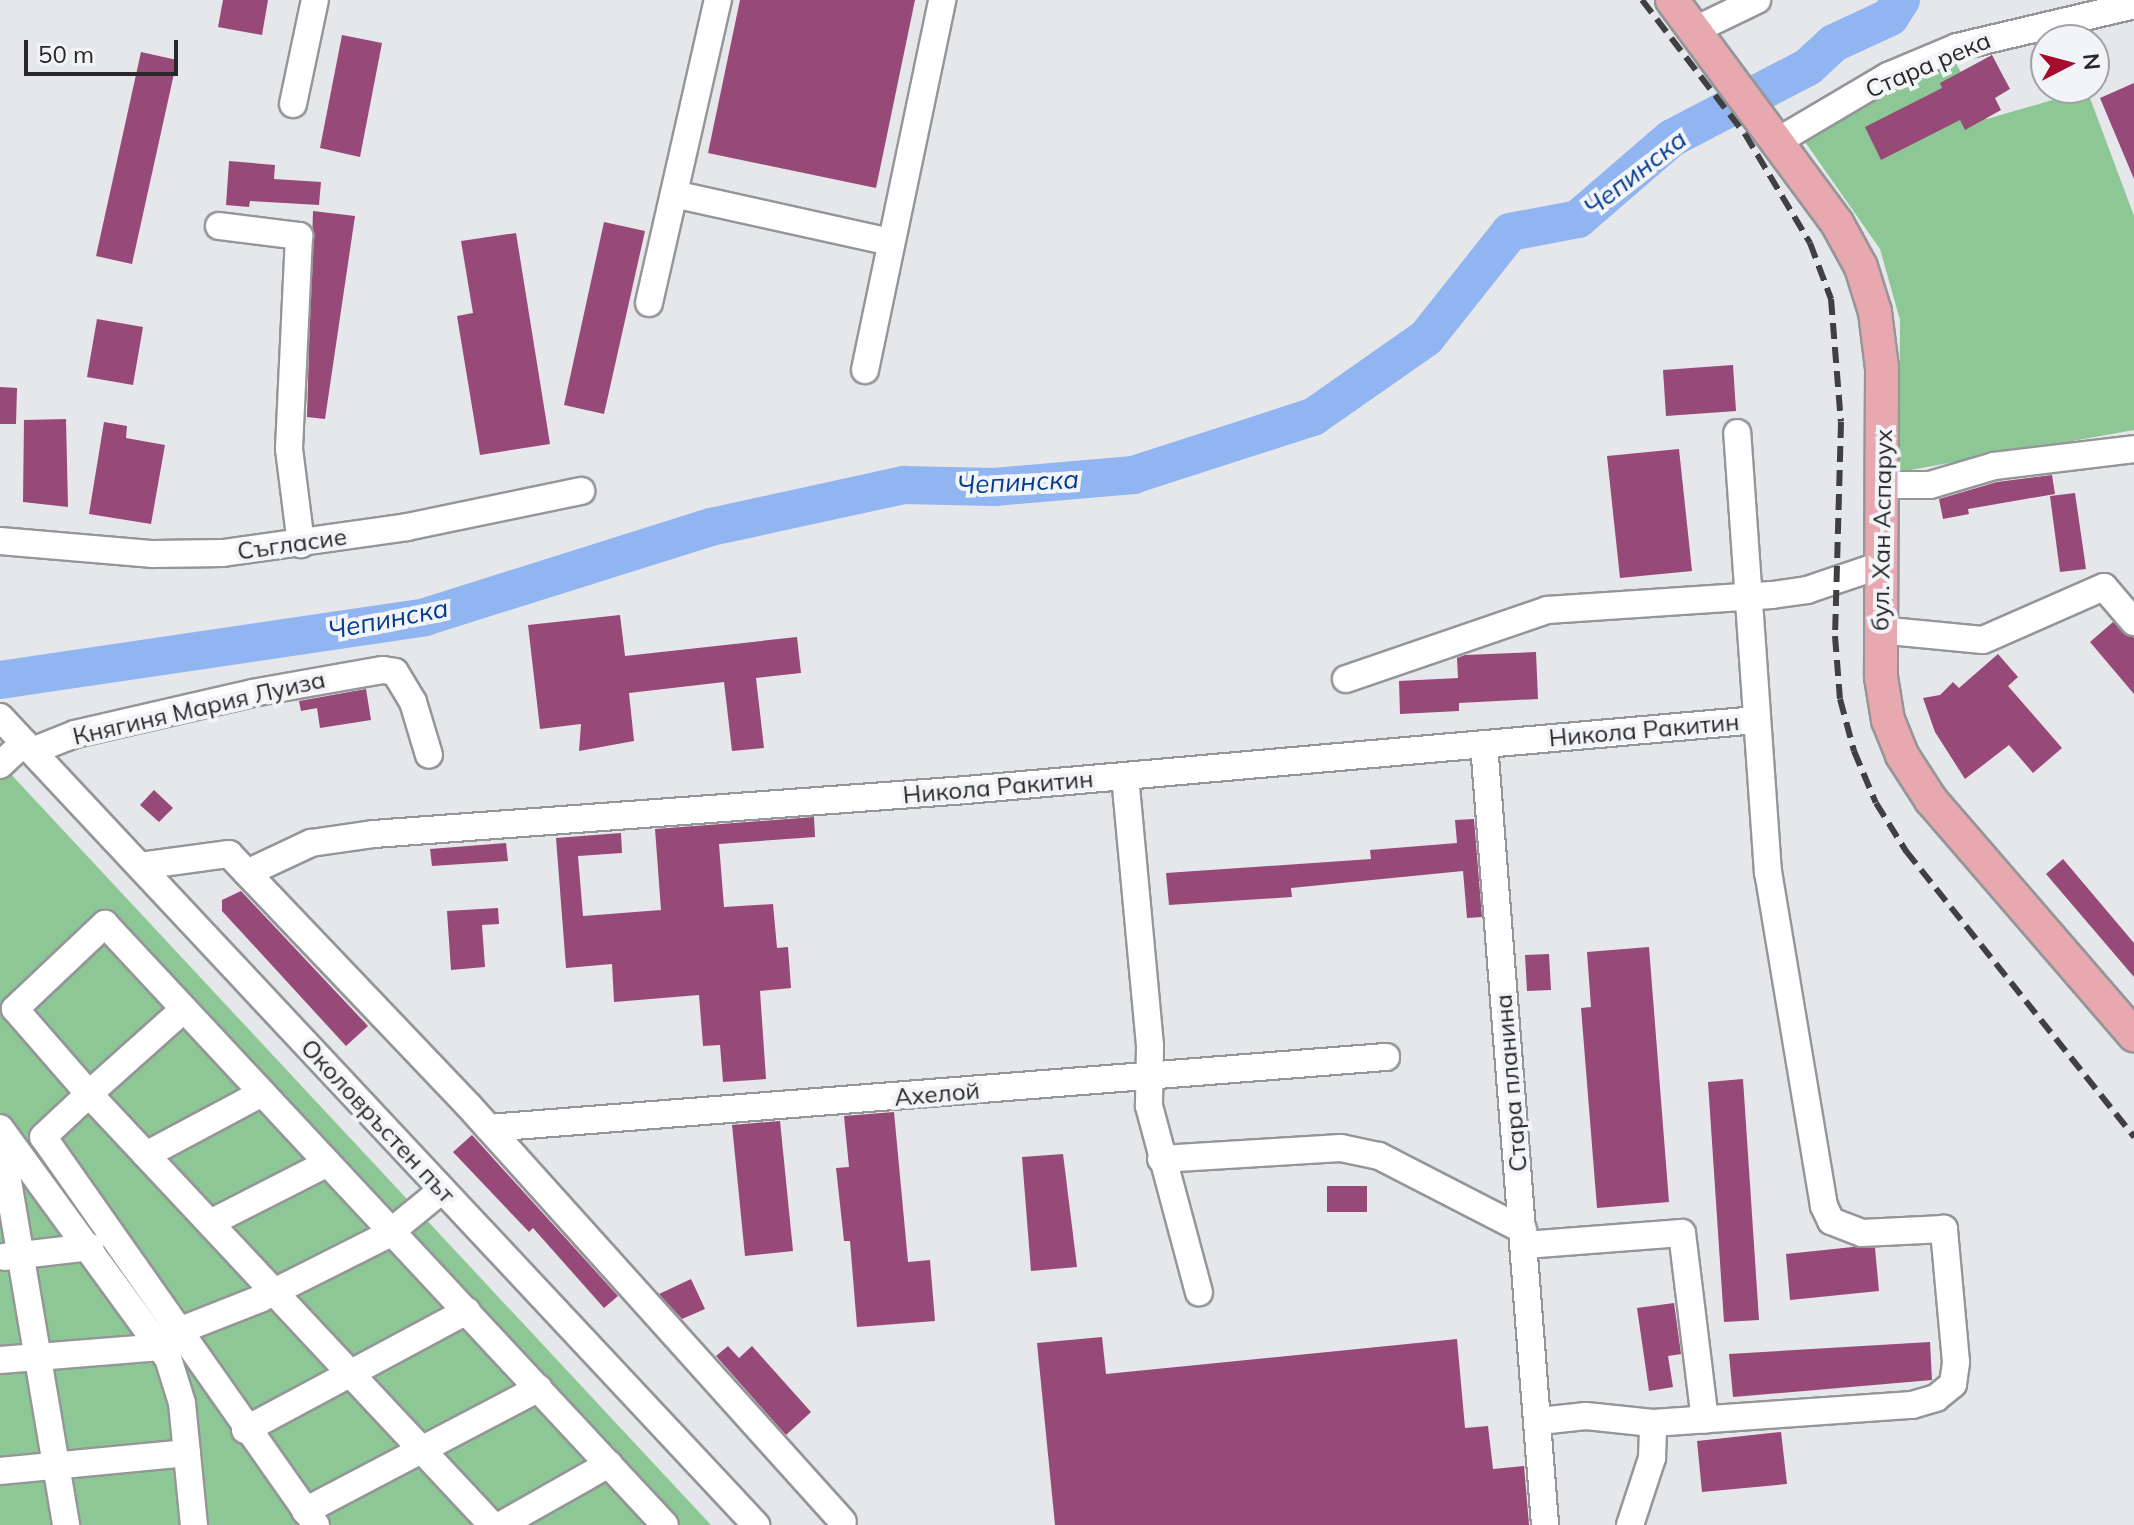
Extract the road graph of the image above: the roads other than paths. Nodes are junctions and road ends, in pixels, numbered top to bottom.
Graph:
1 (315, 0) edge
2 (718, 0) edge
3 (942, 0) edge
4 (1672, 0) edge
5 (1757, 0) edge
6 (2134, 5) edge
7 (1695, 30) junction
8 (293, 104) dead end
9 (1770, 130) junction
10 (674, 194) junction
11 (219, 226) dead end
12 (891, 242) junction
13 (649, 303) dead end
14 (865, 370) dead end
15 (1737, 433) dead end
16 (2134, 449) edge
17 (1881, 485) junction
18 (581, 491) dead end
19 (0, 541) edge
20 (301, 544) junction
21 (1878, 566) junction
22 (1748, 597) junction
23 (2134, 622) edge
24 (1879, 630) junction
25 (1346, 679) dead end
26 (1756, 720) junction
27 (13, 737) edge
28 (1484, 744) junction
29 (429, 755) dead end
30 (0, 765) edge
31 (1125, 776) junction
32 (140, 866) junction
33 (247, 873) junction
34 (184, 1009) junction
35 (2134, 1035) edge
36 (1386, 1057) dead end
37 (1147, 1073) junction
38 (262, 1093) junction
39 (89, 1094) junction
40 (489, 1128) junction
41 (0, 1131) edge
42 (146, 1155) junction
43 (1161, 1159) junction
44 (328, 1163) junction
45 (442, 1190) junction
46 (210, 1223) junction
47 (392, 1231) junction
48 (1524, 1237) junction
49 (90, 1247) junction
50 (9, 1257) edge
51 (274, 1292) junction
52 (1199, 1292) dead end
53 (467, 1311) junction
54 (169, 1341) junction
55 (35, 1357) junction
56 (0, 1360) edge
57 (351, 1374) junction
58 (539, 1388) junction
59 (1705, 1420) junction
60 (1540, 1421) junction
61 (1653, 1423) junction
62 (245, 1430) junction
63 (422, 1450) junction
64 (187, 1453) junction
65 (609, 1464) junction
66 (55, 1466) junction
67 (0, 1471) edge
68 (310, 1518) edge
69 (843, 1522) dead end
70 (66, 1525) edge
71 (194, 1525) edge
72 (492, 1525) edge
73 (501, 1525) edge
74 (665, 1525) edge
75 (756, 1525) edge
76 (1545, 1525) edge
77 (1630, 1525) edge

1 - 8 street
2 - 10 street
3 - 12 street
4 - 7 main road, бул. Хан Аспарух
5 - 7 street
6 - 9 street, Стара река
7 - 9 main road, бул. Хан Аспарух
9 - 17 main road, бул. Хан Аспарух
10 - 12 street
10 - 13 street
11 - 20 street
12 - 14 street
15 - 22 street
16 - 17 street
17 - 21 main road, бул. Хан Аспарух
18 - 20 street, Съгласие
19 - 20 street, Съгласие
21 - 22 street
21 - 24 main road, бул. Хан Аспарух
22 - 25 street
22 - 26 street
23 - 24 street
24 - 35 main road, бул. Хан Аспарух
26 - 28 street, Никола Ракитин
26 - 59 street
27 - 29 street, Княгиня Мария Луиза
27 - 30 street
27 - 32 street, Околовръстен път
28 - 31 street, Никола Ракитин
28 - 48 street, Стара планина
31 - 33 street, Никола Ракитин
31 - 37 street
32 - 33 street
32 - 45 street, Околовръстен път
33 - 40 street
34 - 38 street
34 - 39 street
34 - 39 street
36 - 37 street, Ахелой
37 - 40 street, Ахелой
37 - 43 street
38 - 42 street
38 - 44 street
39 - 42 street
39 - 54 street
40 - 69 street
41 - 49 street
41 - 50 street
42 - 46 street
43 - 48 street
43 - 52 street
44 - 46 street
44 - 47 street
45 - 47 street
45 - 75 street, Околовръстен път
46 - 51 street
47 - 51 street
47 - 53 street
48 - 59 street
48 - 60 street, Стара планина
49 - 50 street
49 - 54 street
50 - 55 street
51 - 54 street
51 - 57 street
53 - 57 street
53 - 58 street
54 - 55 street
54 - 62 street
54 - 64 street
55 - 56 street
55 - 66 street
57 - 62 street
57 - 63 street
58 - 63 street
58 - 65 street
59 - 61 street
60 - 61 street
60 - 76 street, Стара планина
61 - 77 street
62 - 68 street
63 - 68 street
63 - 72 street
64 - 66 street
64 - 71 street
65 - 73 street
65 - 74 street
66 - 67 street
66 - 70 street

